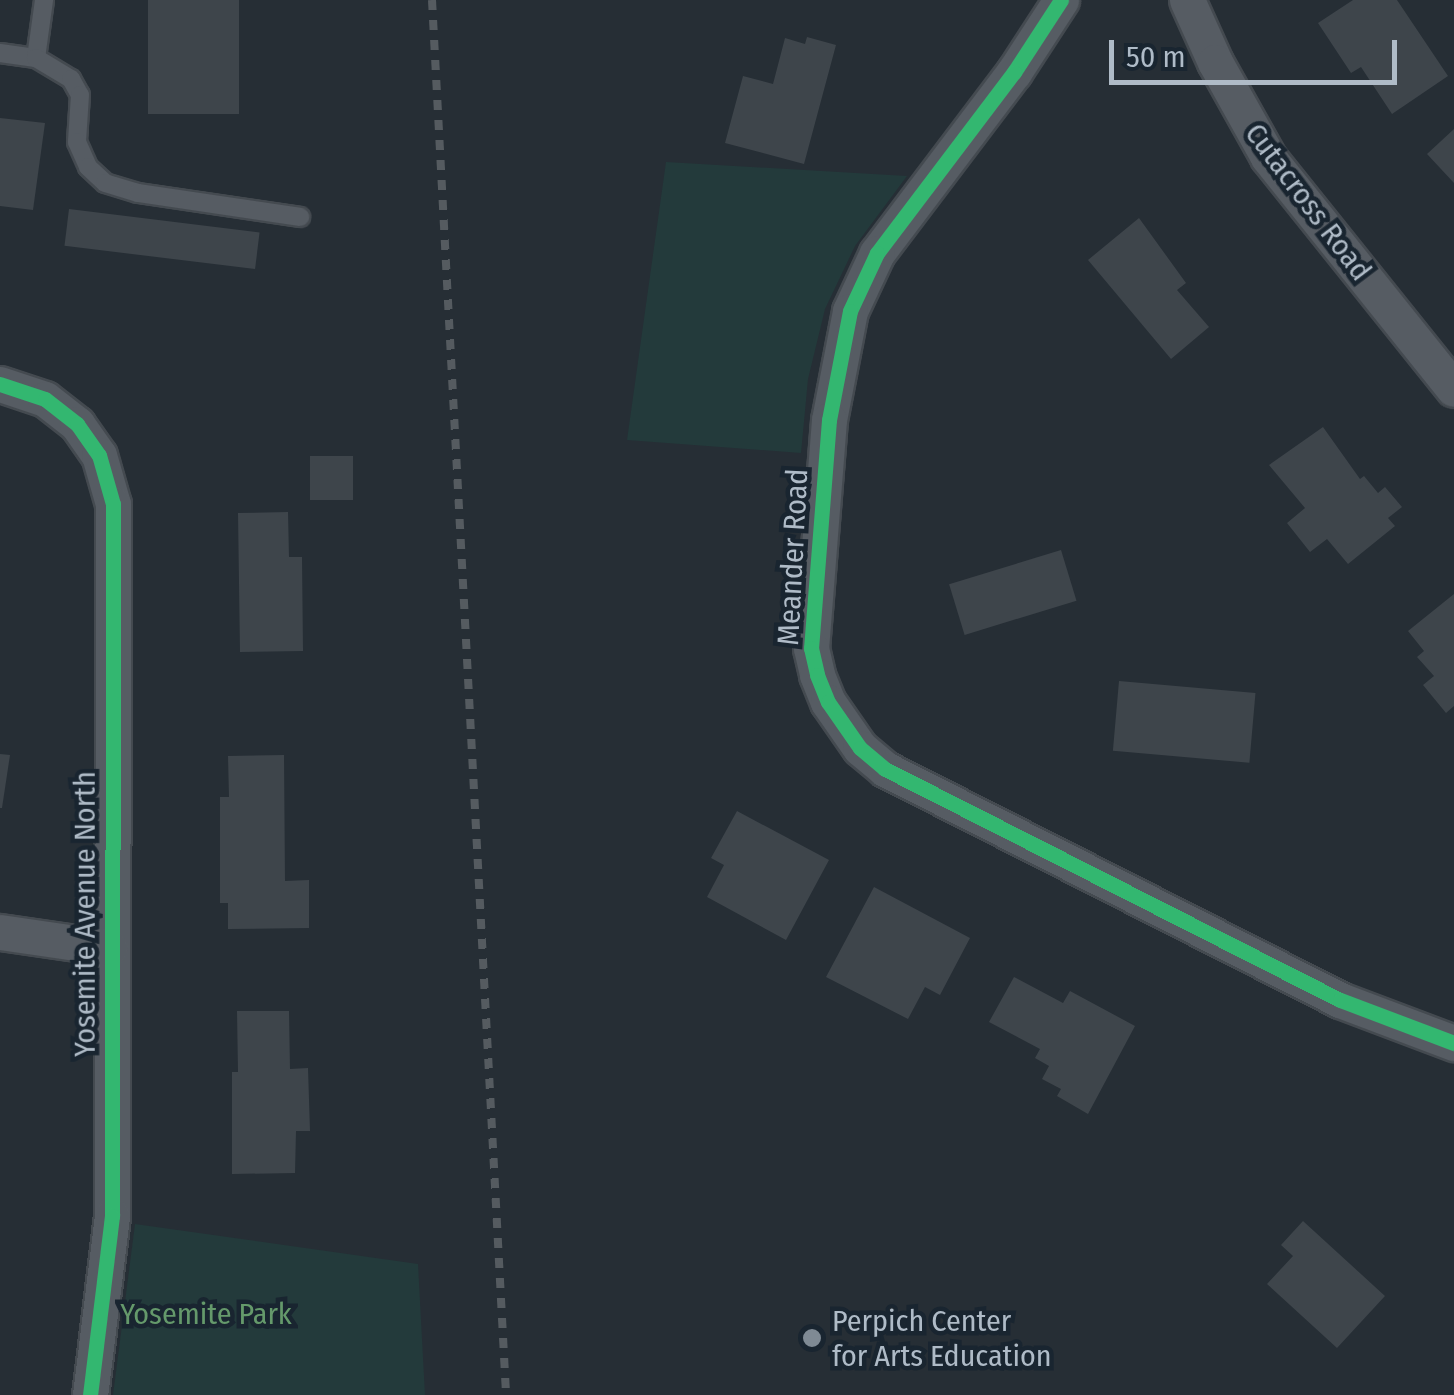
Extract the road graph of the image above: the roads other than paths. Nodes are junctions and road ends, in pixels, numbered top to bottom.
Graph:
1 (44, 0) edge
2 (1061, 0) edge
3 (1187, 0) edge
4 (0, 53) edge
5 (36, 58) junction
6 (300, 217) dead end
7 (0, 384) edge
8 (1454, 389) edge
9 (0, 932) edge
10 (110, 948) junction
11 (1454, 1043) edge
12 (90, 1395) edge

1 - 5 lane
2 - 11 street, Meander Road
3 - 8 street, Cutacross Road
4 - 5 lane
5 - 6 lane
7 - 10 street, Yosemite Avenue North
9 - 10 street
10 - 12 street, Yosemite Avenue North

